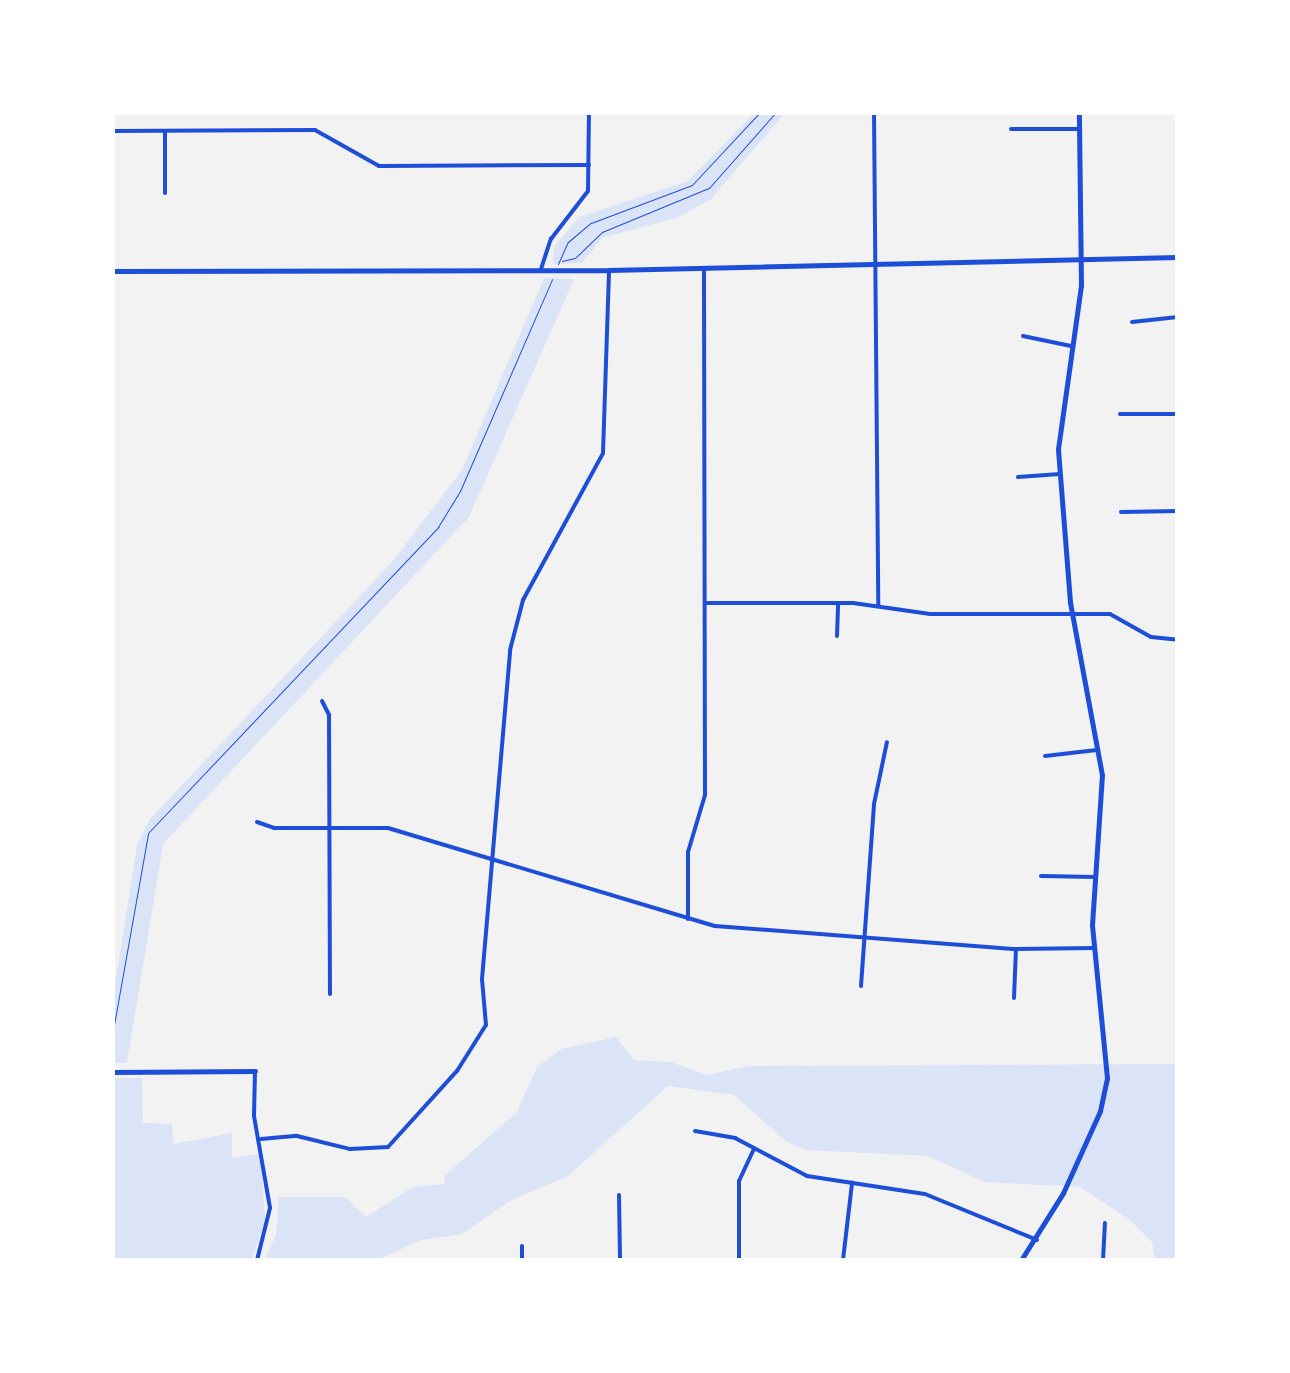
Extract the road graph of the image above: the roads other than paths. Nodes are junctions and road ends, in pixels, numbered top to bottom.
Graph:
1 (590, 112) edge
2 (874, 112) edge
3 (1079, 112) edge
4 (1011, 129) dead end
5 (1079, 129) junction
6 (112, 131) edge
7 (165, 132) junction
8 (589, 165) junction
9 (165, 193) dead end
10 (1082, 257) junction
11 (1178, 257) edge
12 (875, 260) junction
13 (704, 268) junction
14 (541, 269) junction
15 (609, 270) junction
16 (112, 271) edge
17 (1178, 317) edge
18 (1132, 322) dead end
19 (1023, 336) dead end
20 (1071, 346) junction
21 (1120, 414) dead end
22 (1178, 414) edge
23 (1060, 474) junction
24 (1018, 477) dead end
25 (1178, 511) edge
26 (1121, 512) dead end
27 (704, 603) junction
28 (838, 603) junction
29 (878, 606) junction
30 (1072, 612) junction
31 (837, 636) dead end
32 (1178, 640) edge
33 (322, 701) dead end
34 (887, 742) dead end
35 (1097, 750) junction
36 (1045, 756) dead end
37 (257, 822) dead end
38 (328, 825) junction
39 (490, 860) junction
40 (1041, 876) dead end
41 (1095, 877) junction
42 (688, 920) junction
43 (865, 934) junction
44 (1094, 948) junction
45 (1016, 949) junction
46 (862, 986) dead end
47 (330, 994) dead end
48 (1014, 998) dead end
49 (255, 1071) joint
50 (116, 1072) edge
51 (696, 1131) dead end
52 (261, 1138) junction
53 (754, 1148) junction
54 (852, 1183) junction
55 (620, 1195) dead end
56 (1105, 1223) dead end
57 (1037, 1240) junction
58 (522, 1246) dead end
59 (257, 1260) edge
60 (522, 1260) edge
61 (620, 1260) edge
62 (739, 1260) edge
63 (843, 1260) edge
64 (1021, 1260) edge
65 (1103, 1260) edge

1 - 8 street
2 - 12 street
3 - 5 street
4 - 5 street
5 - 10 street
6 - 7 street
7 - 8 street
7 - 9 street
8 - 14 street
10 - 11 street
10 - 12 street
10 - 20 street
12 - 13 street
12 - 29 street
13 - 15 street
13 - 27 street
14 - 15 street
14 - 16 street
15 - 39 street
17 - 18 street
19 - 20 street
20 - 23 street
21 - 22 street
23 - 24 street
23 - 30 street
25 - 26 street
27 - 28 street
27 - 42 street
28 - 29 street
28 - 31 street
29 - 30 street
30 - 32 street
30 - 35 street
33 - 38 street
34 - 43 street
35 - 36 street
35 - 41 street
37 - 38 street
38 - 39 street
38 - 47 street
39 - 42 street
39 - 52 street
40 - 41 street
41 - 44 street
42 - 43 street
43 - 45 street
43 - 46 street
44 - 45 street
44 - 57 street
45 - 48 street
49 - 50 street
49 - 52 street
51 - 53 street
52 - 59 street
53 - 54 street
53 - 62 street
54 - 57 street
54 - 63 street
55 - 61 street
56 - 65 street
57 - 64 street
58 - 60 street

